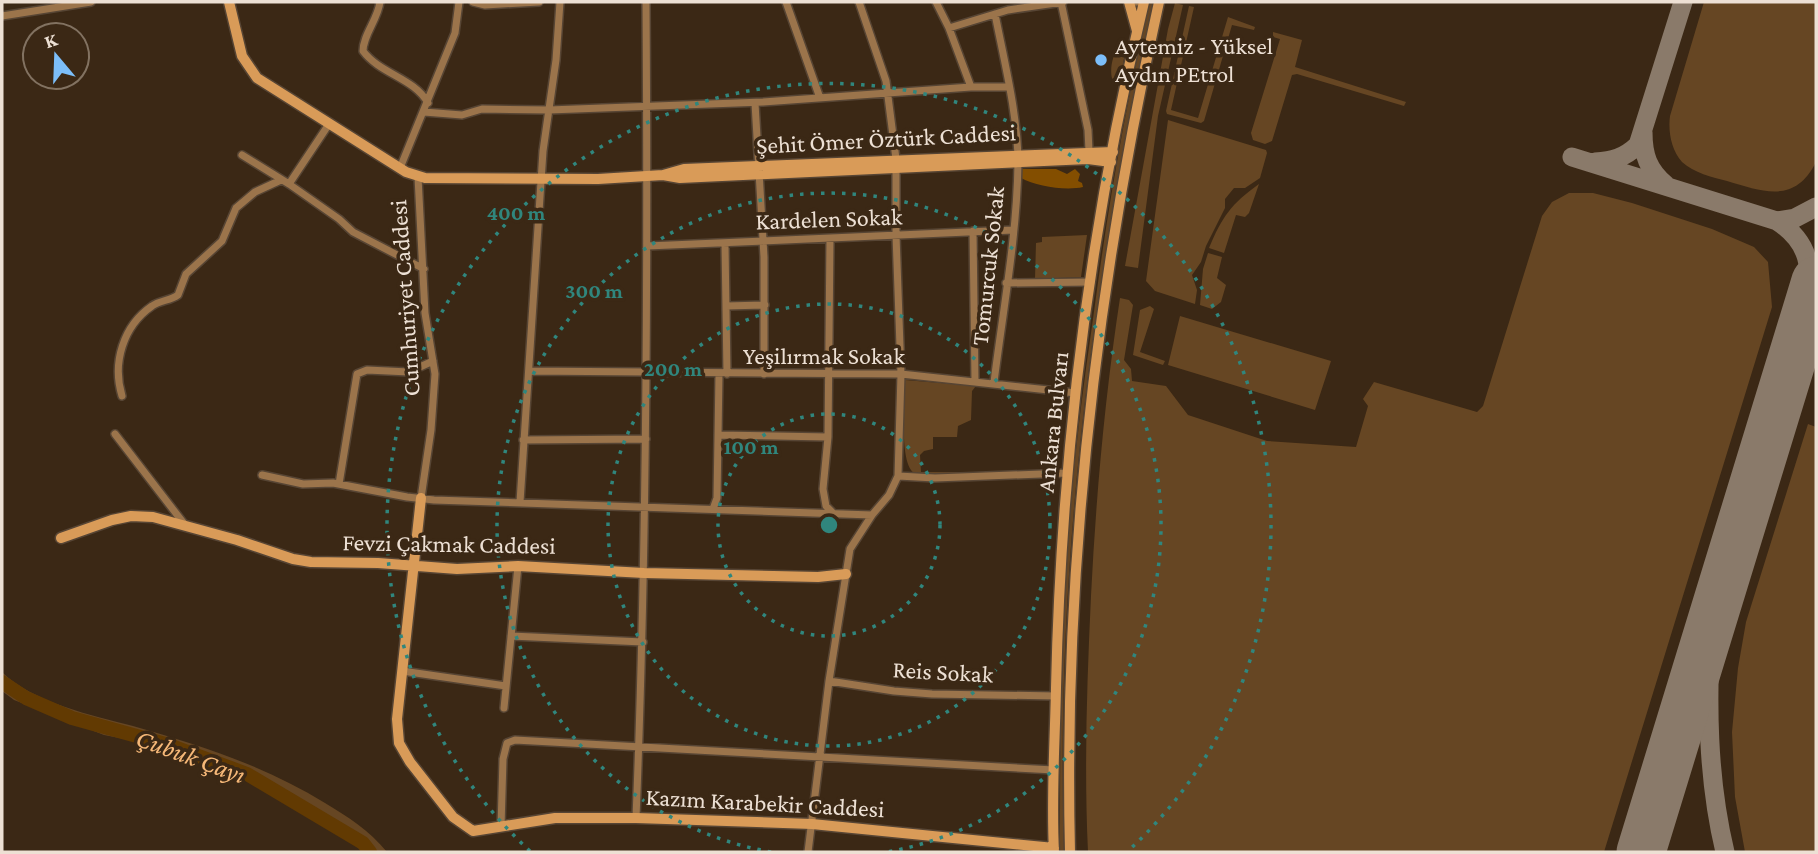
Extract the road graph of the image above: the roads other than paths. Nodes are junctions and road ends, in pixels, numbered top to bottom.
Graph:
1 (92, 2) edge
2 (229, 2) edge
3 (380, 2) edge
4 (459, 2) edge
5 (473, 2) edge
6 (539, 2) edge
7 (560, 2) edge
8 (646, 2) edge
9 (786, 2) edge
10 (859, 2) edge
11 (936, 2) edge
12 (1063, 2) edge
13 (1129, 2) edge
14 (1144, 2) edge
15 (1159, 2) edge
16 (995, 14) junction
17 (2, 16) edge
18 (949, 28) junction
19 (1137, 32) junction
20 (971, 87) junction
21 (1009, 87) junction
22 (888, 93) junction
23 (820, 98) junction
24 (428, 103) junction
25 (755, 103) junction
26 (647, 106) junction
27 (549, 110) junction
28 (424, 113) junction
29 (329, 124) junction
30 (1089, 151) junction
31 (242, 155) dead end
32 (1112, 157) junction
33 (1018, 158) junction
34 (896, 164) junction
35 (400, 168) junction
36 (759, 170) junction
37 (648, 175) junction
38 (418, 177) junction
39 (541, 179) junction
40 (285, 182) junction
41 (1013, 230) junction
42 (973, 231) junction
43 (895, 235) junction
44 (762, 239) junction
45 (830, 239) junction
46 (725, 244) junction
47 (647, 246) junction
48 (424, 269) junction
49 (1091, 282) junction
50 (1006, 283) junction
51 (765, 305) junction
52 (726, 306) junction
53 (433, 361) junction
54 (529, 371) junction
55 (647, 373) junction
56 (723, 374) junction
57 (764, 374) junction
58 (901, 374) junction
59 (829, 375) junction
60 (975, 381) junction
61 (994, 383) junction
62 (1076, 393) junction
63 (122, 396) dead end
64 (115, 433) dead end
65 (718, 435) junction
66 (828, 437) junction
67 (646, 439) junction
68 (523, 440) junction
69 (1067, 473) junction
70 (261, 475) dead end
71 (898, 475) junction
72 (339, 484) junction
73 (421, 498) junction
74 (520, 502) junction
75 (645, 507) junction
76 (713, 509) junction
77 (832, 512) junction
78 (872, 515) junction
79 (185, 525) junction
80 (61, 538) dead end
81 (413, 565) junction
82 (517, 566) junction
83 (644, 573) junction
84 (846, 574) junction
85 (511, 636) junction
86 (643, 642) junction
87 (402, 671) junction
88 (829, 681) junction
89 (506, 686) junction
90 (1056, 696) junction
91 (504, 708) dead end
92 (639, 748) junction
93 (820, 758) junction
94 (1054, 771) junction
95 (636, 818) junction
96 (812, 824) junction
97 (501, 827) junction
98 (474, 831) joint
99 (1054, 850) edge
100 (808, 852) edge
101 (1070, 852) edge

1 - 17 street
2 - 29 street, Şehit Ömer Öztürk Caddesi
3 - 24 street
4 - 24 street
5 - 6 street
7 - 27 street
8 - 26 street
9 - 23 street
10 - 22 street
11 - 18 street
12 - 16 street
12 - 30 street
13 - 19 street
14 - 19 street, Ankara Bulvarı
15 - 101 street, Ankara Bulvarı
16 - 18 street
16 - 21 street, Tomurcuk Sokak
18 - 20 street
19 - 32 street, Ankara Bulvarı
20 - 21 street
20 - 22 street
21 - 33 street, Tomurcuk Sokak
22 - 23 street
22 - 34 street
23 - 25 street
24 - 28 street
25 - 26 street
25 - 36 street
26 - 27 street
26 - 37 street
27 - 28 street
27 - 39 street
28 - 35 street
29 - 35 street, Şehit Ömer Öztürk Caddesi
29 - 40 street
30 - 32 street, Şehit Ömer Öztürk Caddesi
30 - 33 street, Şehit Ömer Öztürk Caddesi
31 - 40 street
32 - 33 street, Şehit Ömer Öztürk Caddesi
32 - 49 street, Ankara Bulvarı
33 - 34 street, Şehit Ömer Öztürk Caddesi
33 - 41 street, Tomurcuk Sokak
34 - 36 street, Şehit Ömer Öztürk Caddesi
34 - 43 street
35 - 38 street, Şehit Ömer Öztürk Caddesi
36 - 37 street, Şehit Ömer Öztürk Caddesi
36 - 44 street
37 - 39 street, Şehit Ömer Öztürk Caddesi
37 - 47 street
38 - 39 street, Şehit Ömer Öztürk Caddesi
38 - 48 street, Cumhuriyet Caddesi
39 - 54 street
40 - 48 street
40 - 63 street
41 - 42 street, Kardelen Sokak
41 - 50 street, Tomurcuk Sokak
42 - 43 street, Kardelen Sokak
42 - 60 street
43 - 45 street, Kardelen Sokak
43 - 58 street
44 - 45 street, Kardelen Sokak
44 - 46 street, Kardelen Sokak
44 - 51 street
45 - 59 street
46 - 47 street, Kardelen Sokak
46 - 52 street
47 - 55 street
48 - 53 street, Cumhuriyet Caddesi
49 - 50 street
49 - 62 street, Ankara Bulvarı
50 - 61 street, Tomurcuk Sokak
51 - 52 street
51 - 57 street
52 - 56 street
53 - 72 street
53 - 73 street, Cumhuriyet Caddesi
54 - 55 street, Yeşilırmak Sokak
54 - 68 street
55 - 56 street, Yeşilırmak Sokak
55 - 67 street
56 - 57 street, Yeşilırmak Sokak
56 - 65 street
57 - 59 street, Yeşilırmak Sokak
58 - 59 street, Yeşilırmak Sokak
58 - 60 street, Yeşilırmak Sokak
58 - 71 street
59 - 66 street
60 - 61 street, Yeşilırmak Sokak
61 - 62 street, Yeşilırmak Sokak
62 - 69 street, Ankara Bulvarı
64 - 79 street
65 - 66 street
65 - 76 street
66 - 77 street
67 - 68 street
67 - 75 street
68 - 74 street
69 - 71 street
69 - 90 street, Ankara Bulvarı
70 - 72 street
71 - 78 street
72 - 73 street
73 - 74 street
73 - 81 street, Cumhuriyet Caddesi
74 - 75 street
75 - 76 street
75 - 83 street
76 - 77 street
77 - 78 street
78 - 84 street
79 - 80 street, Fevzi Çakmak Caddesi
79 - 81 street, Fevzi Çakmak Caddesi
81 - 82 street, Fevzi Çakmak Caddesi
81 - 87 street, Cumhuriyet Caddesi
82 - 83 street, Fevzi Çakmak Caddesi
82 - 85 street
83 - 84 street, Fevzi Çakmak Caddesi
83 - 86 street
84 - 88 street
85 - 86 street
85 - 89 street
86 - 92 street
87 - 89 street
87 - 98 street, Cumhuriyet Caddesi
88 - 90 street, Reis Sokak
88 - 93 street
89 - 91 street
90 - 94 street, Ankara Bulvarı
92 - 93 street
92 - 95 street
92 - 97 street
93 - 94 street
93 - 96 street
94 - 99 street, Ankara Bulvarı
95 - 96 street, Kazım Karabekir Caddesi
95 - 97 street, Kazım Karabekir Caddesi
96 - 99 street, Kazım Karabekir Caddesi
96 - 100 street
97 - 98 street, Kazım Karabekir Caddesi

